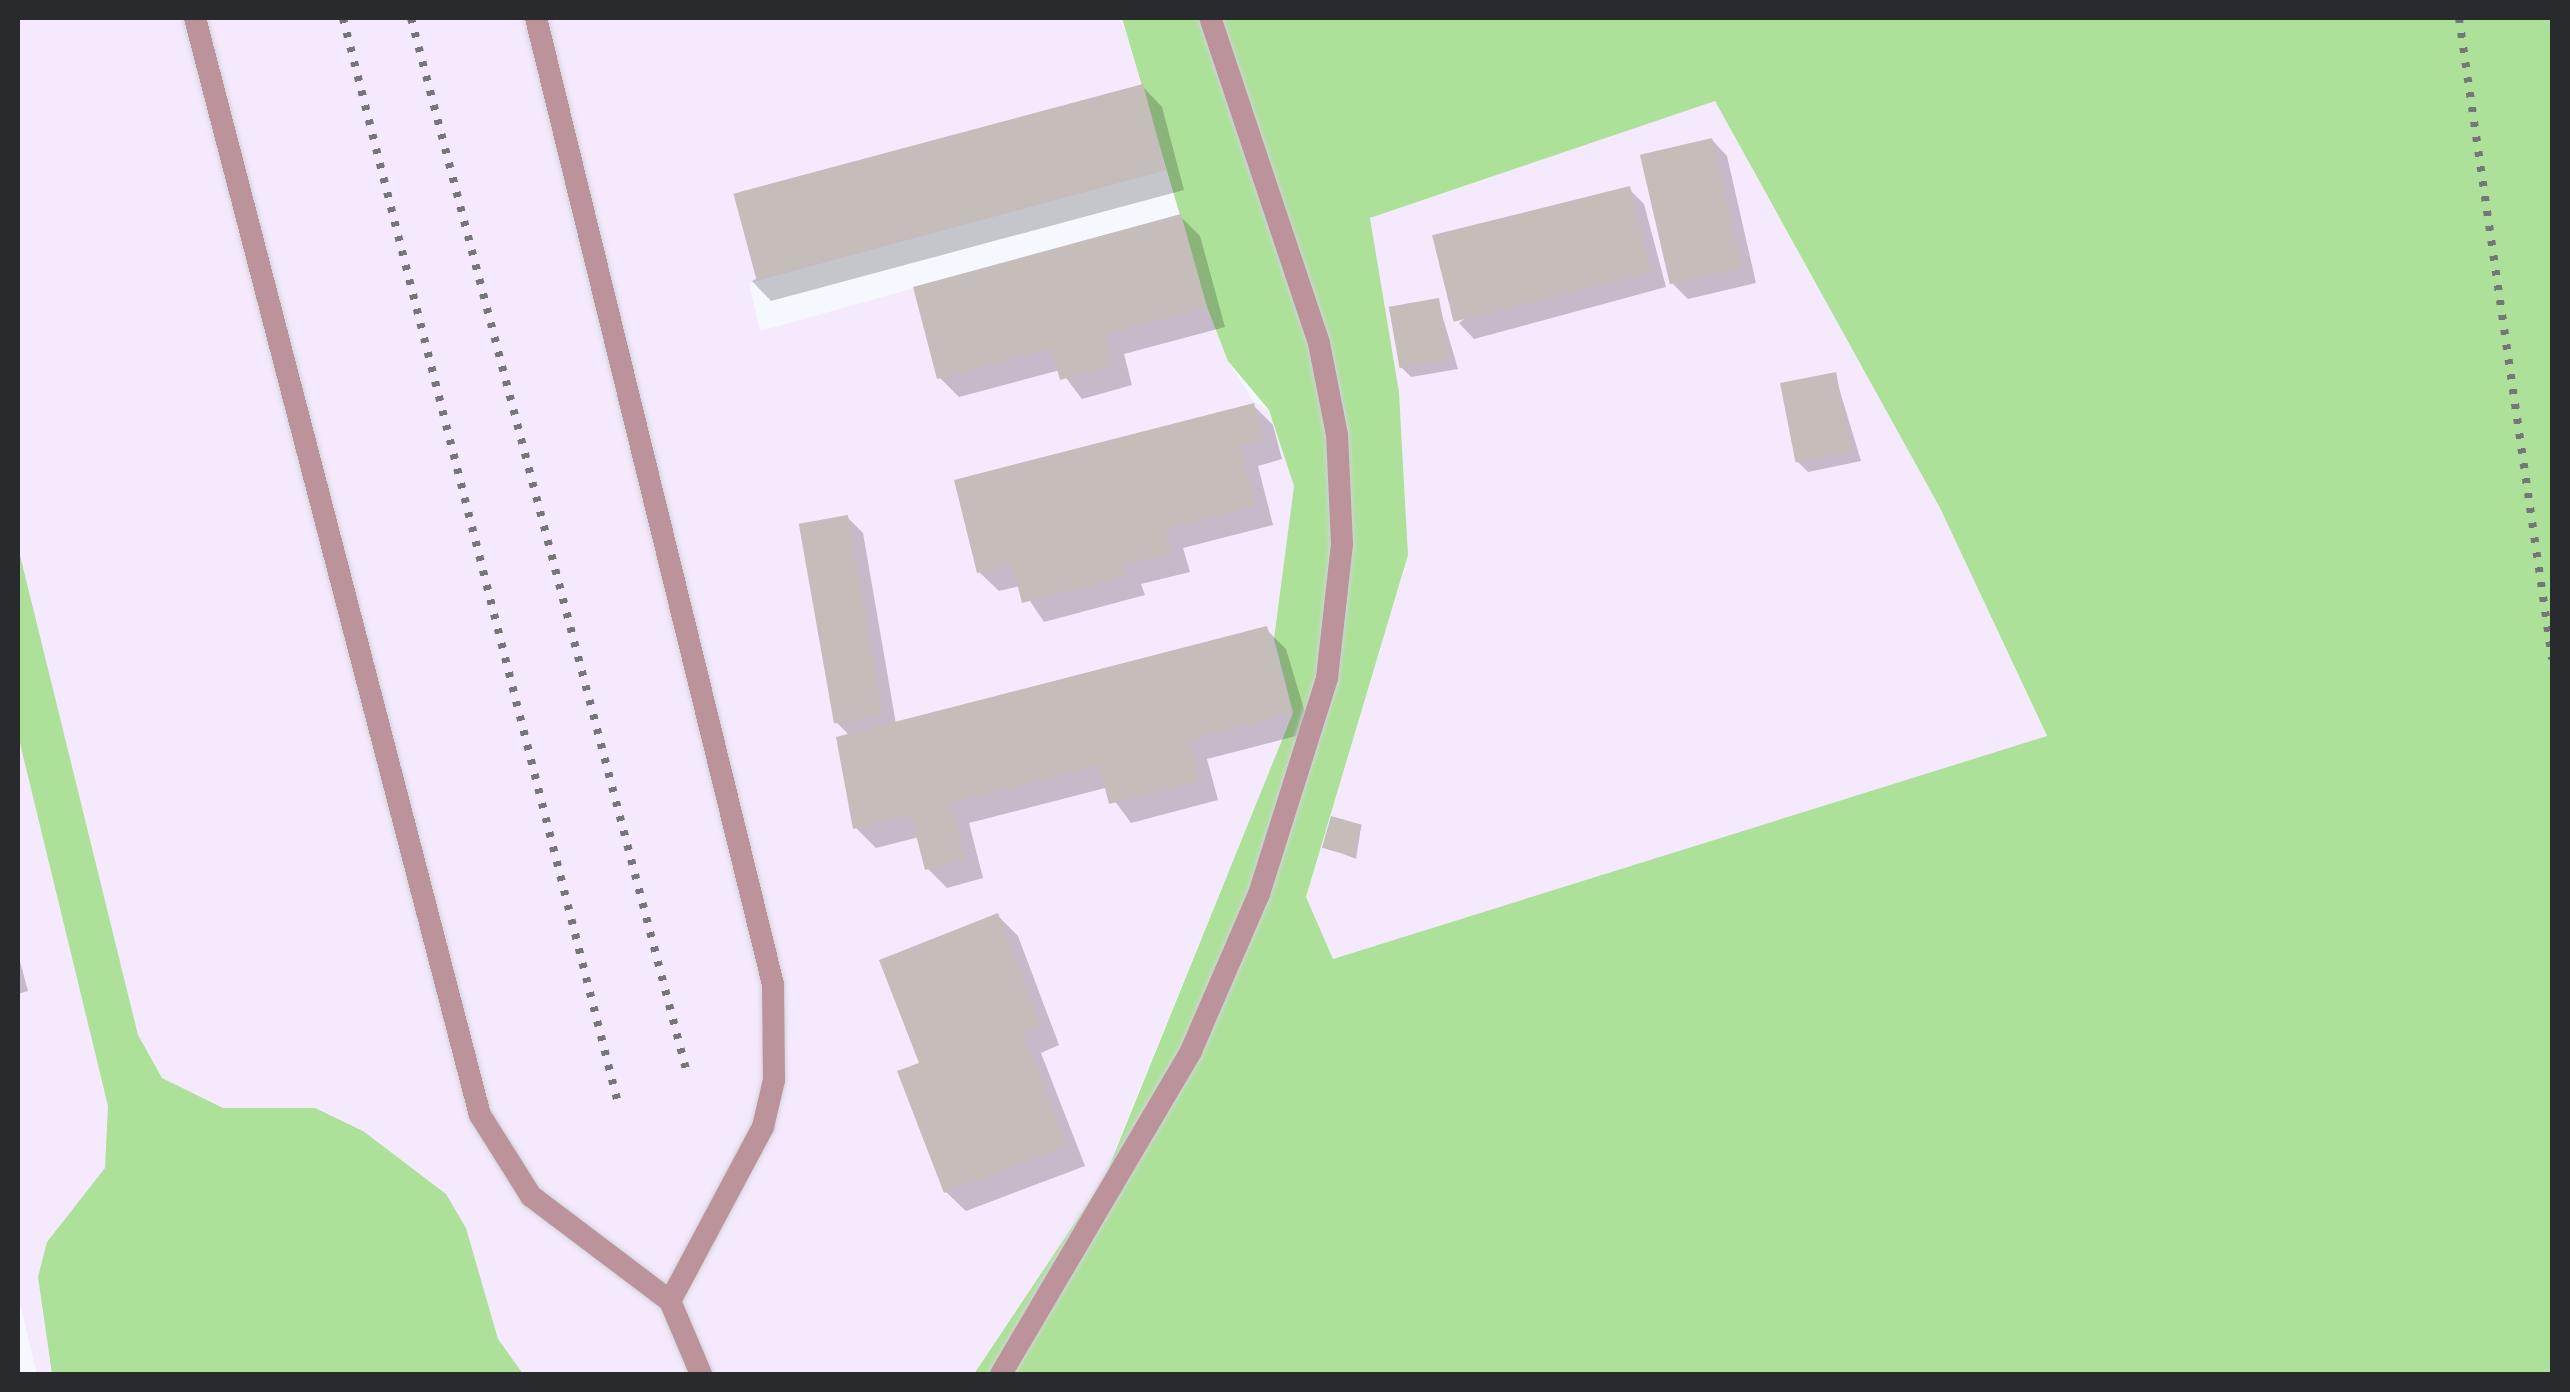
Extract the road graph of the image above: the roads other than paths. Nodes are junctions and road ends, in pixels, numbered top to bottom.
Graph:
1 (195, 18) edge
2 (536, 18) edge
3 (1210, 18) edge
4 (670, 1301) junction
5 (701, 1374) edge
6 (1001, 1374) edge

1 - 4 lane
2 - 4 lane
3 - 6 lane
4 - 5 lane

